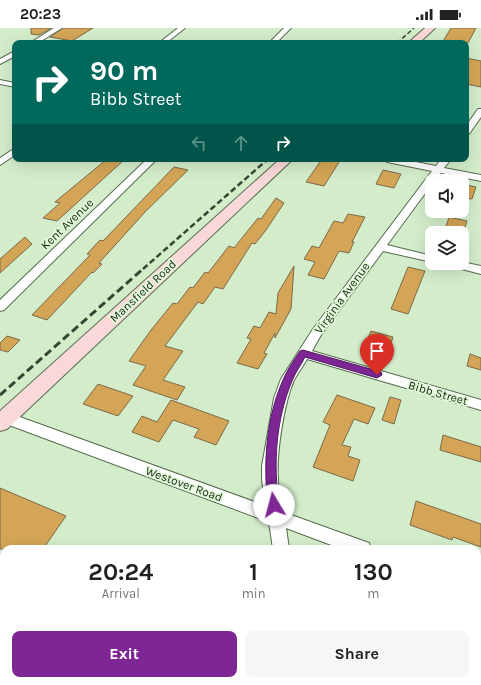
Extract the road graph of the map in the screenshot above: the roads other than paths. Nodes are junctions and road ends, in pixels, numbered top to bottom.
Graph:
1 (59, 28) edge
2 (182, 28) edge
3 (288, 28) edge
4 (430, 28) edge
5 (38, 40) edge
6 (166, 40) edge
7 (275, 40) edge
8 (416, 40) edge
9 (12, 55) edge
10 (0, 62) edge
11 (0, 82) edge
12 (12, 84) edge
13 (480, 113) edge
14 (469, 128) edge
15 (12, 154) edge
16 (0, 162) edge
17 (149, 162) edge
18 (284, 162) edge
19 (420, 162) edge
20 (442, 164) edge
21 (481, 178) edge
22 (380, 247) junction
23 (425, 257) edge
24 (469, 267) edge
25 (481, 270) edge
26 (0, 307) edge
27 (303, 353) junction
28 (481, 405) edge
29 (3, 421) edge
30 (275, 517) junction
31 (280, 545) edge
32 (352, 545) edge

1 - 5 street
2 - 6 street
3 - 7 street
4 - 8 main road
9 - 10 street
11 - 12 street
13 - 14 street
15 - 16 street
17 - 26 street, Kent Avenue
18 - 29 main road, Mansfield Road
19 - 20 street
20 - 21 street
20 - 22 street, Virginia Avenue
22 - 23 street
22 - 27 street, Virginia Avenue
24 - 25 street
27 - 28 street, Bibb Street
27 - 30 street, Virginia Avenue
29 - 30 street, Westover Road
30 - 31 street, Virginia Avenue
30 - 32 street, Westover Road

